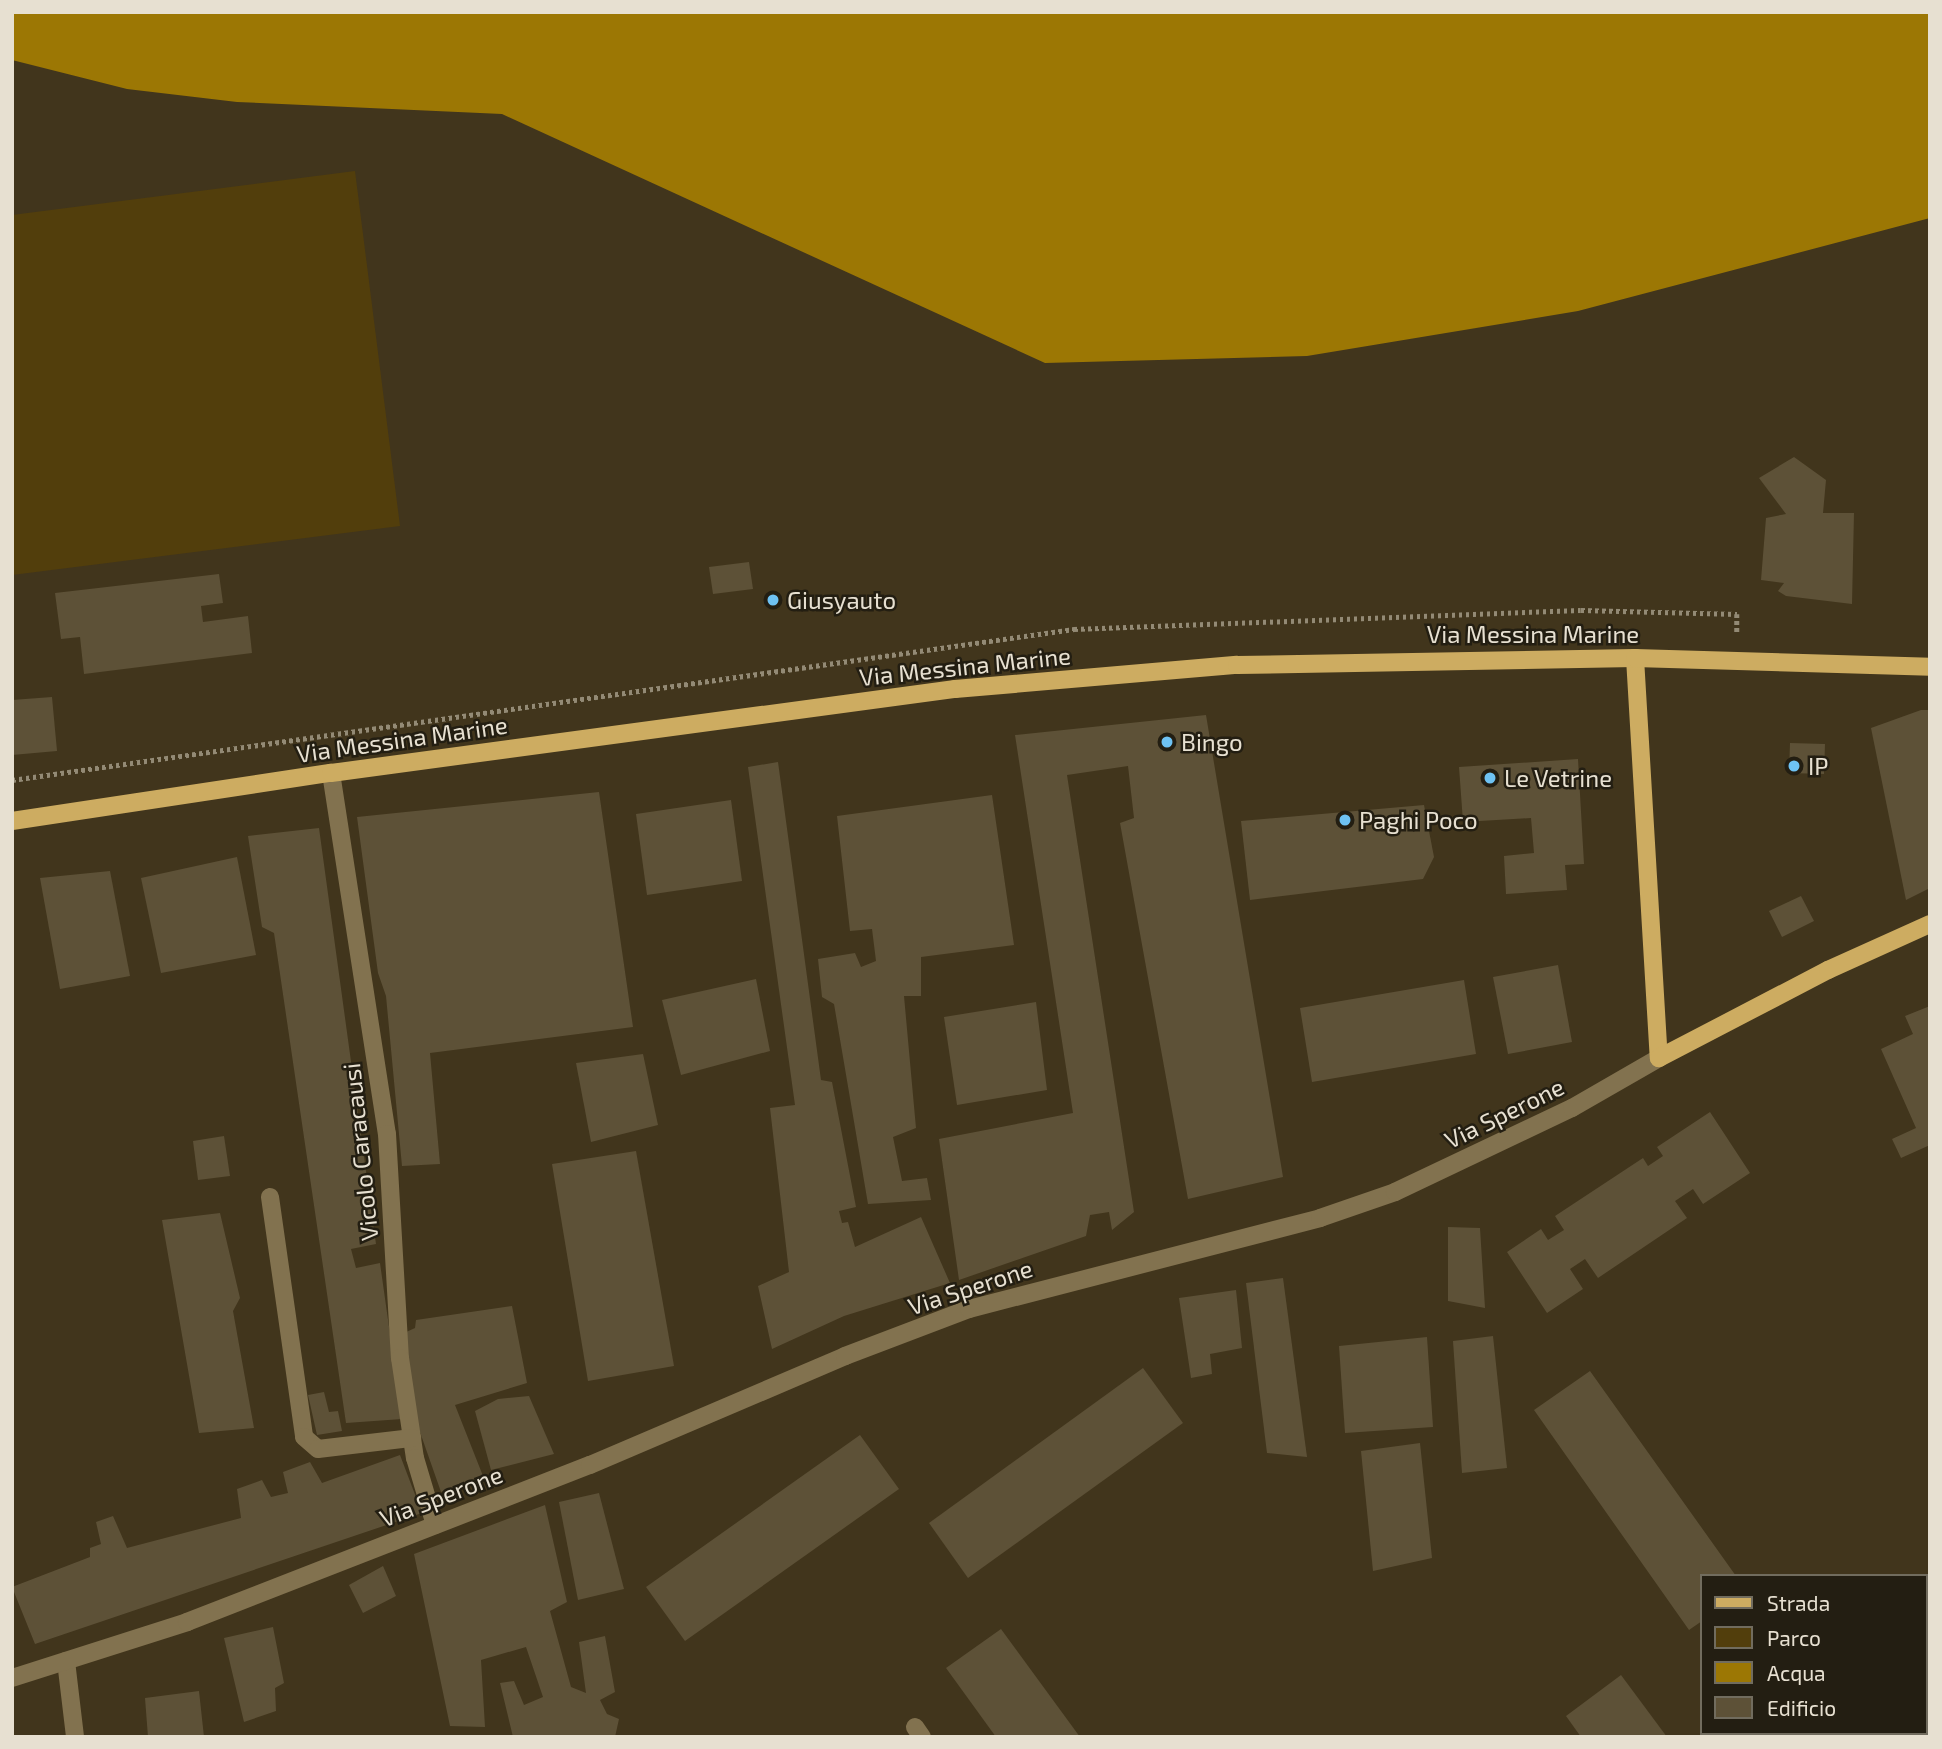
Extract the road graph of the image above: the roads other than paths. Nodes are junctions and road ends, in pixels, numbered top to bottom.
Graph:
1 (1635, 658) junction
2 (1930, 667) edge
3 (331, 773) junction
4 (12, 821) edge
5 (1930, 924) edge
6 (1659, 1058) junction
7 (270, 1197) dead end
8 (412, 1438) junction
9 (435, 1525) junction
10 (66, 1661) junction
11 (12, 1678) edge
12 (75, 1737) edge

1 - 2 main road, Via Messina Marine
1 - 3 main road, Via Messina Marine
1 - 6 main road
3 - 4 main road, Via Messina Marine
3 - 8 street, Vicolo Caracausi
5 - 6 main road, Via Sperone
6 - 9 street, Via Sperone
7 - 8 street
8 - 9 street, Vicolo Caracausi
9 - 10 street, Via Sperone
10 - 11 street, Via Sperone
10 - 12 street

